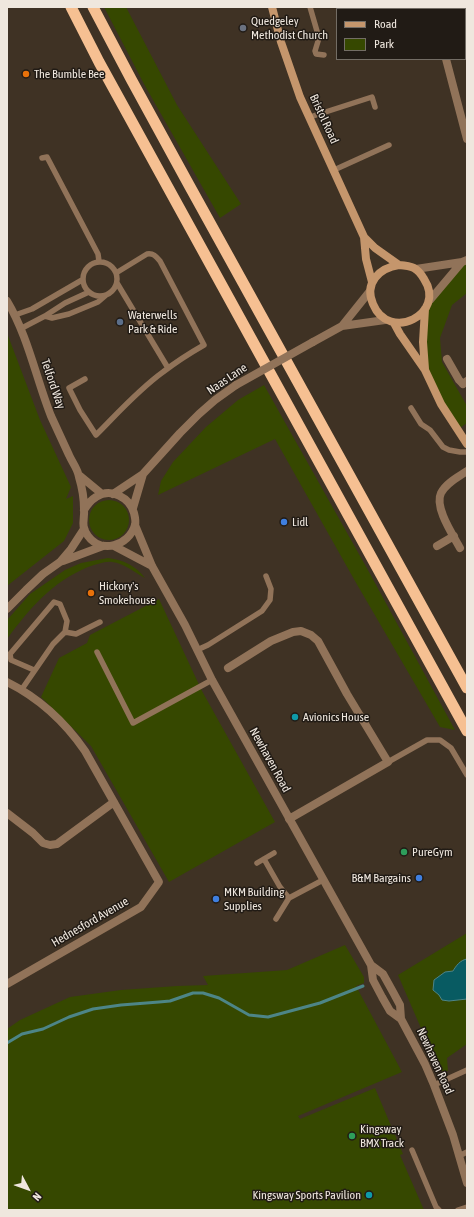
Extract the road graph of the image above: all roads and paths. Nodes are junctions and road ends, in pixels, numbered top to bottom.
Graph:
1 (71, 7) edge
2 (93, 7) edge
3 (272, 7) edge
4 (310, 7) edge
5 (324, 55) dead end
6 (446, 60) edge
7 (375, 106) dead end
8 (310, 118) junction
9 (467, 140) edge
10 (389, 145) dead end
11 (42, 158) dead end
12 (334, 170) junction
13 (364, 237) junction
14 (464, 261) edge
15 (99, 262) junction
16 (399, 264) junction
17 (416, 269) junction
18 (116, 273) junction
19 (82, 280) junction
20 (372, 282) junction
21 (117, 283) junction
22 (370, 291) junction
23 (89, 292) junction
24 (105, 296) junction
25 (7, 300) edge
26 (430, 300) junction
27 (425, 309) junction
28 (16, 315) junction
29 (45, 316) junction
30 (385, 320) junction
31 (394, 323) junction
32 (342, 326) junction
33 (22, 328) junction
34 (447, 359) dead end
35 (168, 368) junction
36 (425, 370) junction
37 (85, 379) dead end
38 (465, 382) edge
39 (411, 408) dead end
40 (467, 444) edge
41 (467, 452) edge
42 (467, 471) edge
43 (143, 474) junction
44 (79, 475) junction
45 (102, 494) junction
46 (113, 494) junction
47 (133, 508) junction
48 (84, 510) junction
49 (136, 525) junction
50 (84, 529) junction
51 (454, 536) junction
52 (103, 546) junction
53 (114, 546) junction
54 (437, 546) dead end
55 (460, 548) dead end
56 (60, 562) junction
57 (152, 566) junction
58 (266, 576) dead end
59 (7, 609) edge
60 (100, 622) dead end
61 (65, 632) junction
62 (197, 650) junction
63 (97, 652) dead end
64 (228, 668) dead end
65 (34, 670) junction
66 (212, 680) junction
67 (7, 682) edge
68 (467, 688) edge
69 (22, 689) junction
70 (467, 731) edge
71 (388, 762) junction
72 (467, 775) edge
73 (114, 802) junction
74 (7, 813) edge
75 (289, 819) junction
76 (274, 853) dead end
77 (264, 859) junction
78 (257, 863) dead end
79 (323, 880) junction
80 (290, 898) junction
81 (276, 919) dead end
82 (370, 965) junction
83 (7, 984) edge
84 (401, 1019) junction
85 (467, 1070) edge
86 (434, 1085) junction
87 (412, 1150) dead end
88 (463, 1154) edge
89 (467, 1183) edge
90 (467, 1207) edge
91 (439, 1210) edge
92 (458, 1210) edge

1 - 70 highway
2 - 68 highway
3 - 8 main road, Bristol Road
4 - 5 lane
6 - 9 street
7 - 8 lane
8 - 12 main road, Bristol Road
10 - 12 lane
11 - 15 lane
12 - 13 main road, Bristol Road
13 - 16 main road, Bristol Road
13 - 20 main road, Bristol Road
14 - 17 street
14 - 26 street
15 - 18 lane
15 - 19 lane
16 - 17 main road
16 - 20 main road
17 - 26 main road
18 - 21 lane
18 - 35 lane
19 - 23 lane
19 - 28 lane
20 - 22 main road
21 - 24 lane
21 - 35 lane
22 - 30 main road
22 - 32 street, Naas Lane
23 - 24 lane
23 - 29 lane
24 - 29 lane
25 - 28 street, Telford Way
26 - 27 main road
27 - 31 main road
27 - 36 main road
28 - 33 street, Telford Way
29 - 33 lane
30 - 31 main road
30 - 32 street, Naas Lane
31 - 36 main road
32 - 43 street, Naas Lane, bridge
33 - 44 street, Telford Way
34 - 38 street
35 - 37 lane
36 - 40 main road
39 - 41 lane
42 - 51 street
43 - 46 street, Naas Lane
43 - 47 street, Naas Lane
44 - 45 street, Telford Way
44 - 48 street, Telford Way
45 - 46 street
45 - 48 street
46 - 47 street
47 - 49 street
48 - 50 street, Telford Way
49 - 53 street
49 - 57 street, Newhaven Road
50 - 52 street
50 - 56 street
51 - 54 street
51 - 55 street
52 - 53 street
52 - 56 street
53 - 57 street
56 - 59 street
57 - 62 street, Newhaven Road
58 - 62 lane
60 - 61 lane
61 - 65 lane
61 - 65 lane
62 - 66 street, Newhaven Road
63 - 66 lane
64 - 71 street
65 - 69 lane
66 - 75 street, Newhaven Road
67 - 69 street, Hednesford Avenue
69 - 73 street, Hednesford Avenue
71 - 72 lane
71 - 75 street
73 - 74 street
73 - 83 street, Hednesford Avenue
75 - 79 street, Newhaven Road
76 - 77 lane
77 - 78 lane
77 - 80 lane
79 - 80 lane
79 - 82 street, Newhaven Road
80 - 81 lane
82 - 84 street, Newhaven Road
82 - 84 street, Newhaven Road
84 - 86 street, Newhaven Road
85 - 86 lane
86 - 88 street, Newhaven Road
87 - 91 lane
88 - 89 street, Newhaven Road
90 - 92 lane

